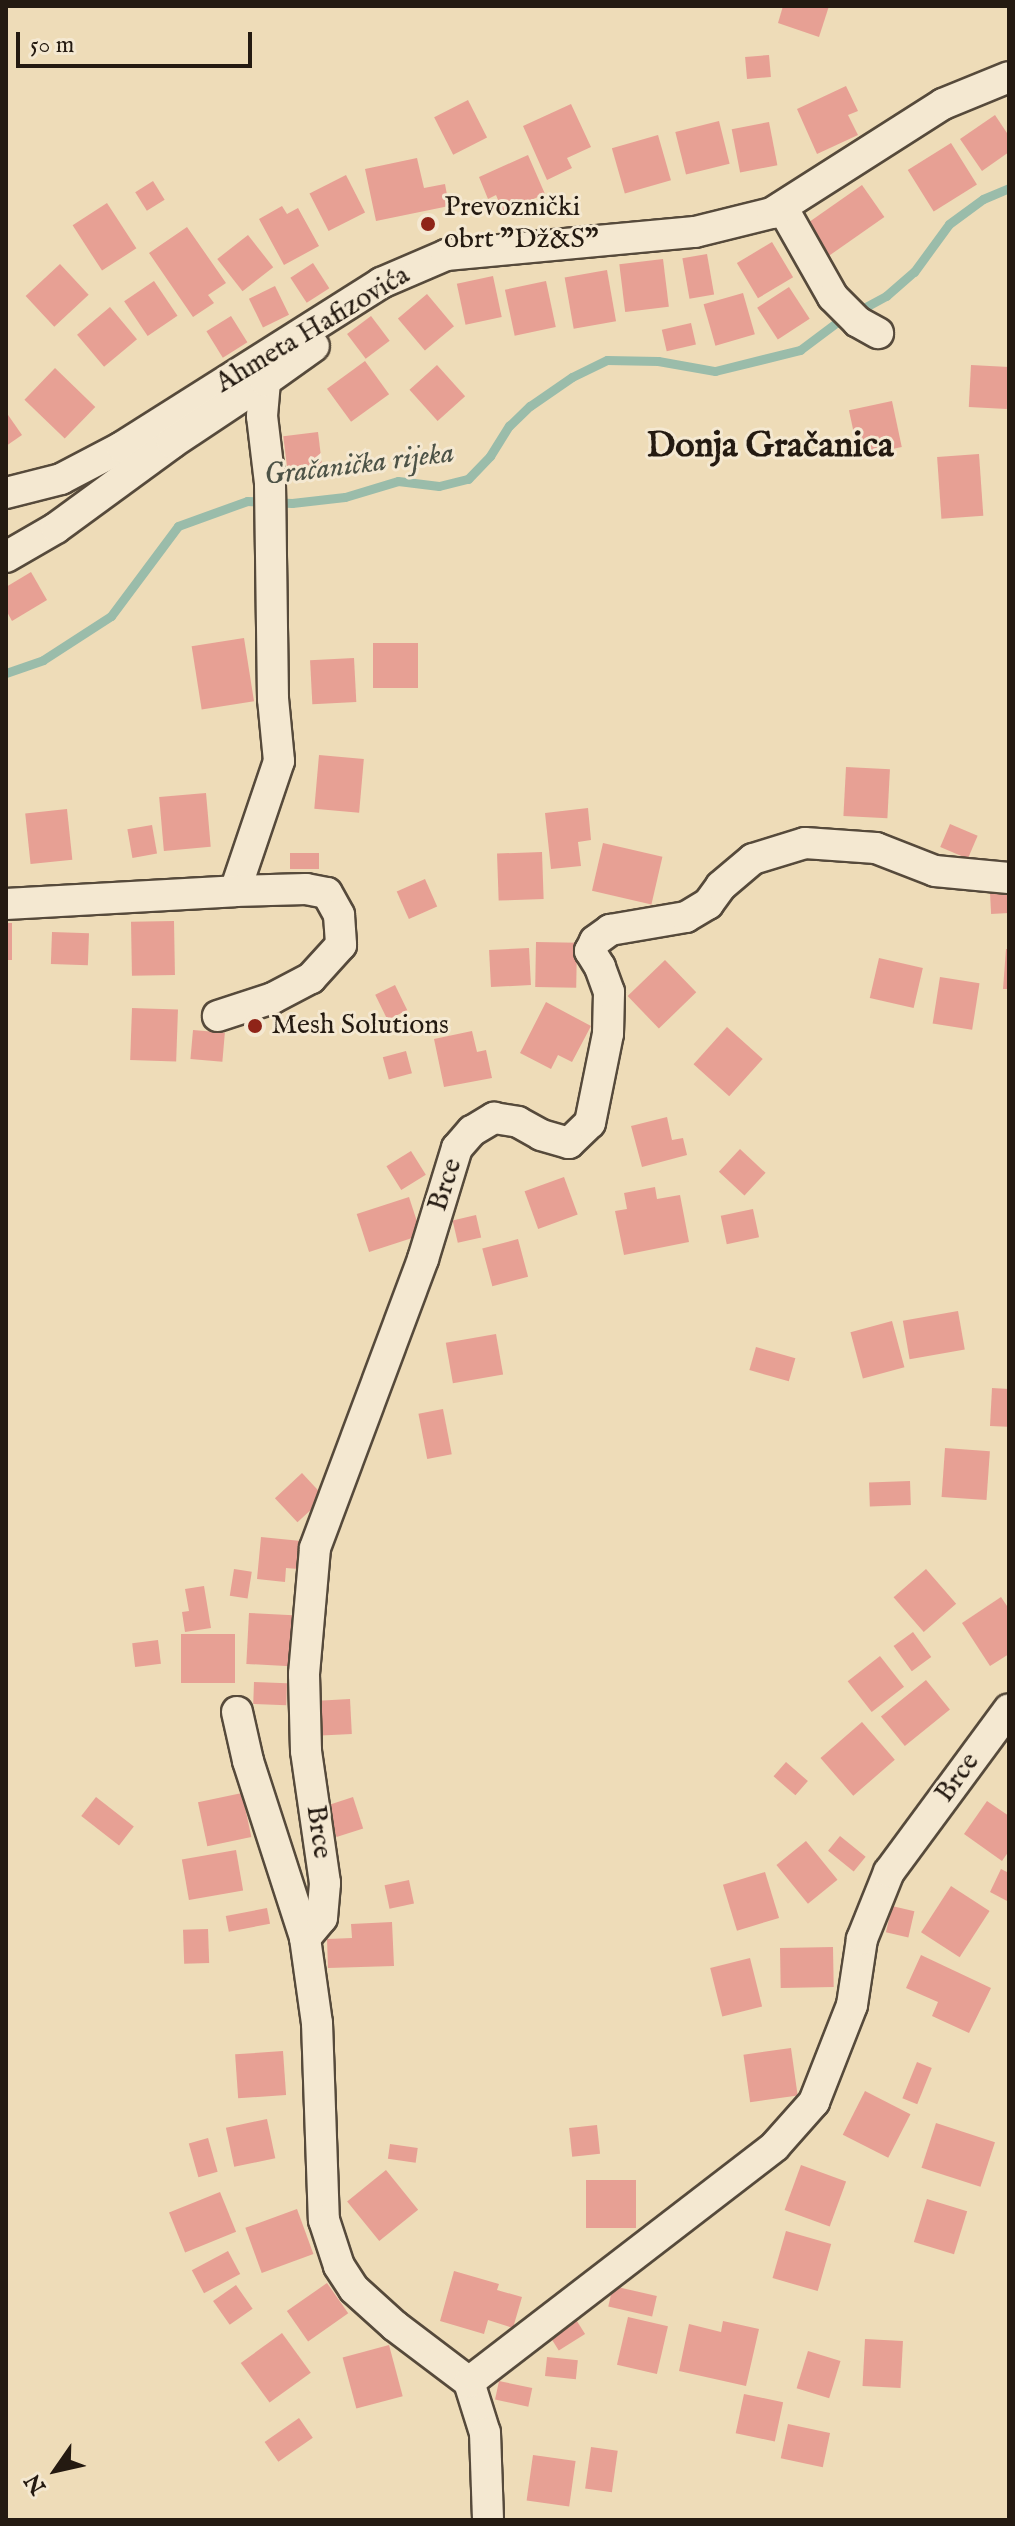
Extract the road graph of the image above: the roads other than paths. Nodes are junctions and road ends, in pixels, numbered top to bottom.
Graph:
1 (1009, 77) edge
2 (782, 207) junction
3 (346, 304) junction
4 (868, 328) dead end
5 (265, 381) junction
6 (6, 493) edge
7 (6, 557) edge
8 (1009, 878) edge
9 (235, 891) junction
10 (6, 904) edge
11 (218, 1016) dead end
12 (1009, 1709) edge
13 (237, 1712) dead end
14 (305, 1938) junction
15 (469, 2382) junction
16 (488, 2520) edge

1 - 2 street, Ahmeta Hafizovića
2 - 3 street, Ahmeta Hafizovića
2 - 4 street
3 - 5 street, Ahmeta Hafizovića
3 - 6 street, Ahmeta Hafizovića
5 - 7 street, Ahmeta Hafizovića
5 - 9 street
8 - 14 street, Brce
9 - 10 street
9 - 11 street
12 - 15 street, Brce
13 - 14 street, Brce
14 - 15 street, Brce
15 - 16 street

